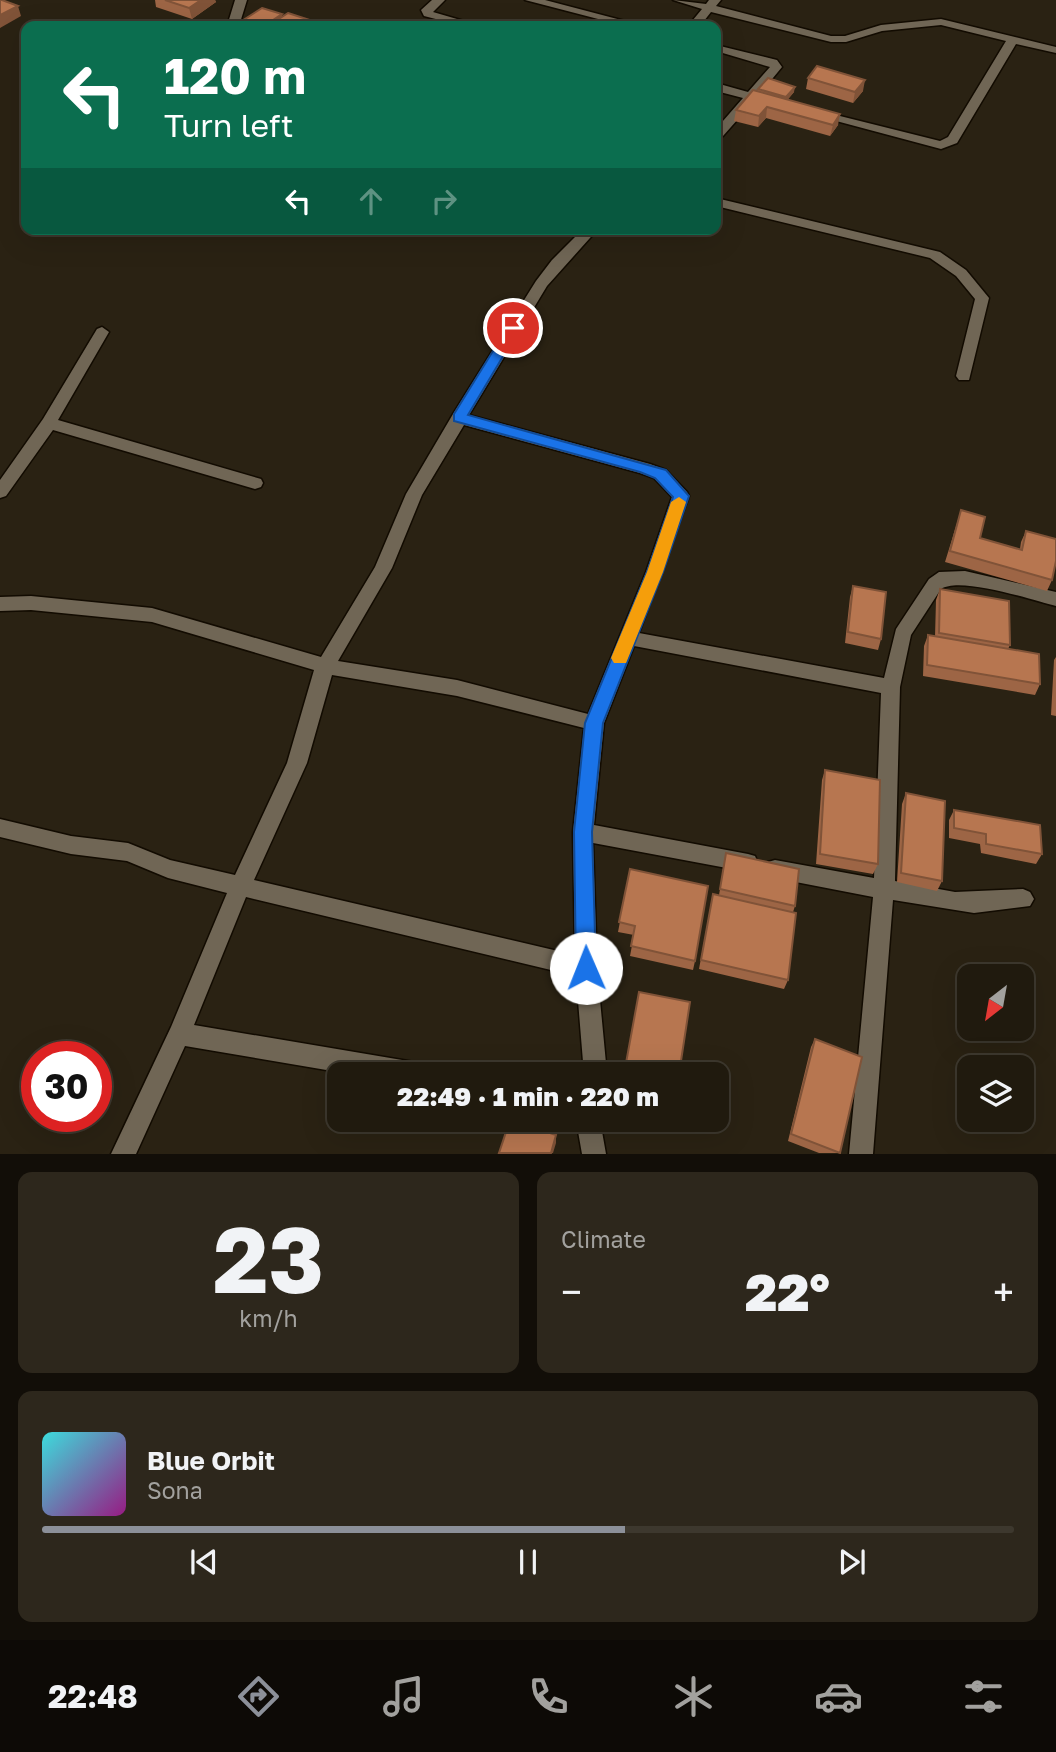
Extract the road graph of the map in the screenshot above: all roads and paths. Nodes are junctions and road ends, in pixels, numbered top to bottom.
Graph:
1 (240, 0) edge
2 (439, 0) edge
3 (531, 0) edge
4 (679, 0) edge
5 (712, 4) edge
6 (234, 21) edge
7 (455, 21) edge
8 (617, 21) edge
9 (698, 21) edge
10 (1013, 39) junction
11 (721, 49) edge
12 (1056, 50) edge
13 (721, 88) edge
14 (749, 96) junction
15 (776, 103) edge
16 (802, 110) edge
17 (721, 131) edge
18 (721, 203) edge
19 (585, 235) edge
20 (102, 332) dead end
21 (964, 376) dead end
22 (459, 418) junction
23 (49, 423) junction
24 (255, 483) dead end
25 (0, 492) edge
26 (1056, 599) edge
27 (0, 604) edge
28 (628, 638) junction
29 (325, 666) junction
30 (891, 687) junction
31 (594, 723) junction
32 (0, 828) edge
33 (583, 832) junction
34 (241, 886) junction
35 (884, 888) junction
36 (1023, 899) dead end
37 (586, 968) junction
38 (179, 1034) junction
39 (344, 1062) edge
40 (595, 1062) edge
41 (590, 1132) edge
42 (123, 1153) edge
43 (594, 1153) edge
44 (861, 1153) edge

1 - 6 street
2 - 7 street
3 - 8 street
4 - 5 street
5 - 9 street
5 - 10 street
10 - 12 street
10 - 16 street
11 - 14 street
13 - 14 street
14 - 15 street
14 - 17 street
18 - 21 street
19 - 22 street
20 - 23 street
22 - 28 street
22 - 29 street
23 - 24 street
23 - 25 street
26 - 30 street
27 - 29 street
28 - 30 street
28 - 31 street
29 - 31 street
29 - 34 street
30 - 35 street
31 - 33 street
32 - 34 street
33 - 35 street
33 - 37 street
34 - 37 street
34 - 38 street
35 - 36 street
35 - 44 street
37 - 40 street
38 - 39 street
38 - 42 street
41 - 43 street

